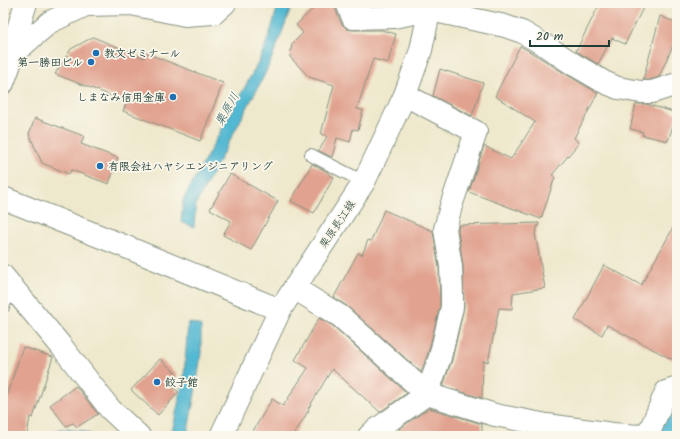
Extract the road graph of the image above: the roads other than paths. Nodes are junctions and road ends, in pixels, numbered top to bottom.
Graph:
1 (26, 3) edge
2 (130, 3) edge
3 (225, 3) edge
4 (347, 3) edge
5 (431, 6) edge
6 (14, 54) junction
7 (3, 83) edge
8 (677, 84) edge
9 (405, 96) junction
10 (311, 155) dead end
11 (364, 182) junction
12 (3, 198) edge
13 (7, 281) edge
14 (294, 288) junction
15 (3, 307) edge
16 (280, 310) junction
17 (677, 389) edge
18 (427, 394) junction
19 (110, 408) junction
20 (114, 436) edge
21 (139, 436) edge
22 (222, 436) edge
23 (369, 436) edge

1 - 6 street
2 - 3 street
2 - 6 street
4 - 5 street
5 - 8 street
5 - 9 street, 栗原長江線
6 - 7 street
9 - 11 street, 栗原長江線
9 - 18 street
10 - 11 lane
11 - 14 street, 栗原長江線
12 - 16 street
13 - 15 lane
13 - 19 street
14 - 16 street, 栗原長江線
14 - 18 street
16 - 22 street, 栗原長江線
17 - 18 street
18 - 23 street
19 - 20 street
19 - 21 street

